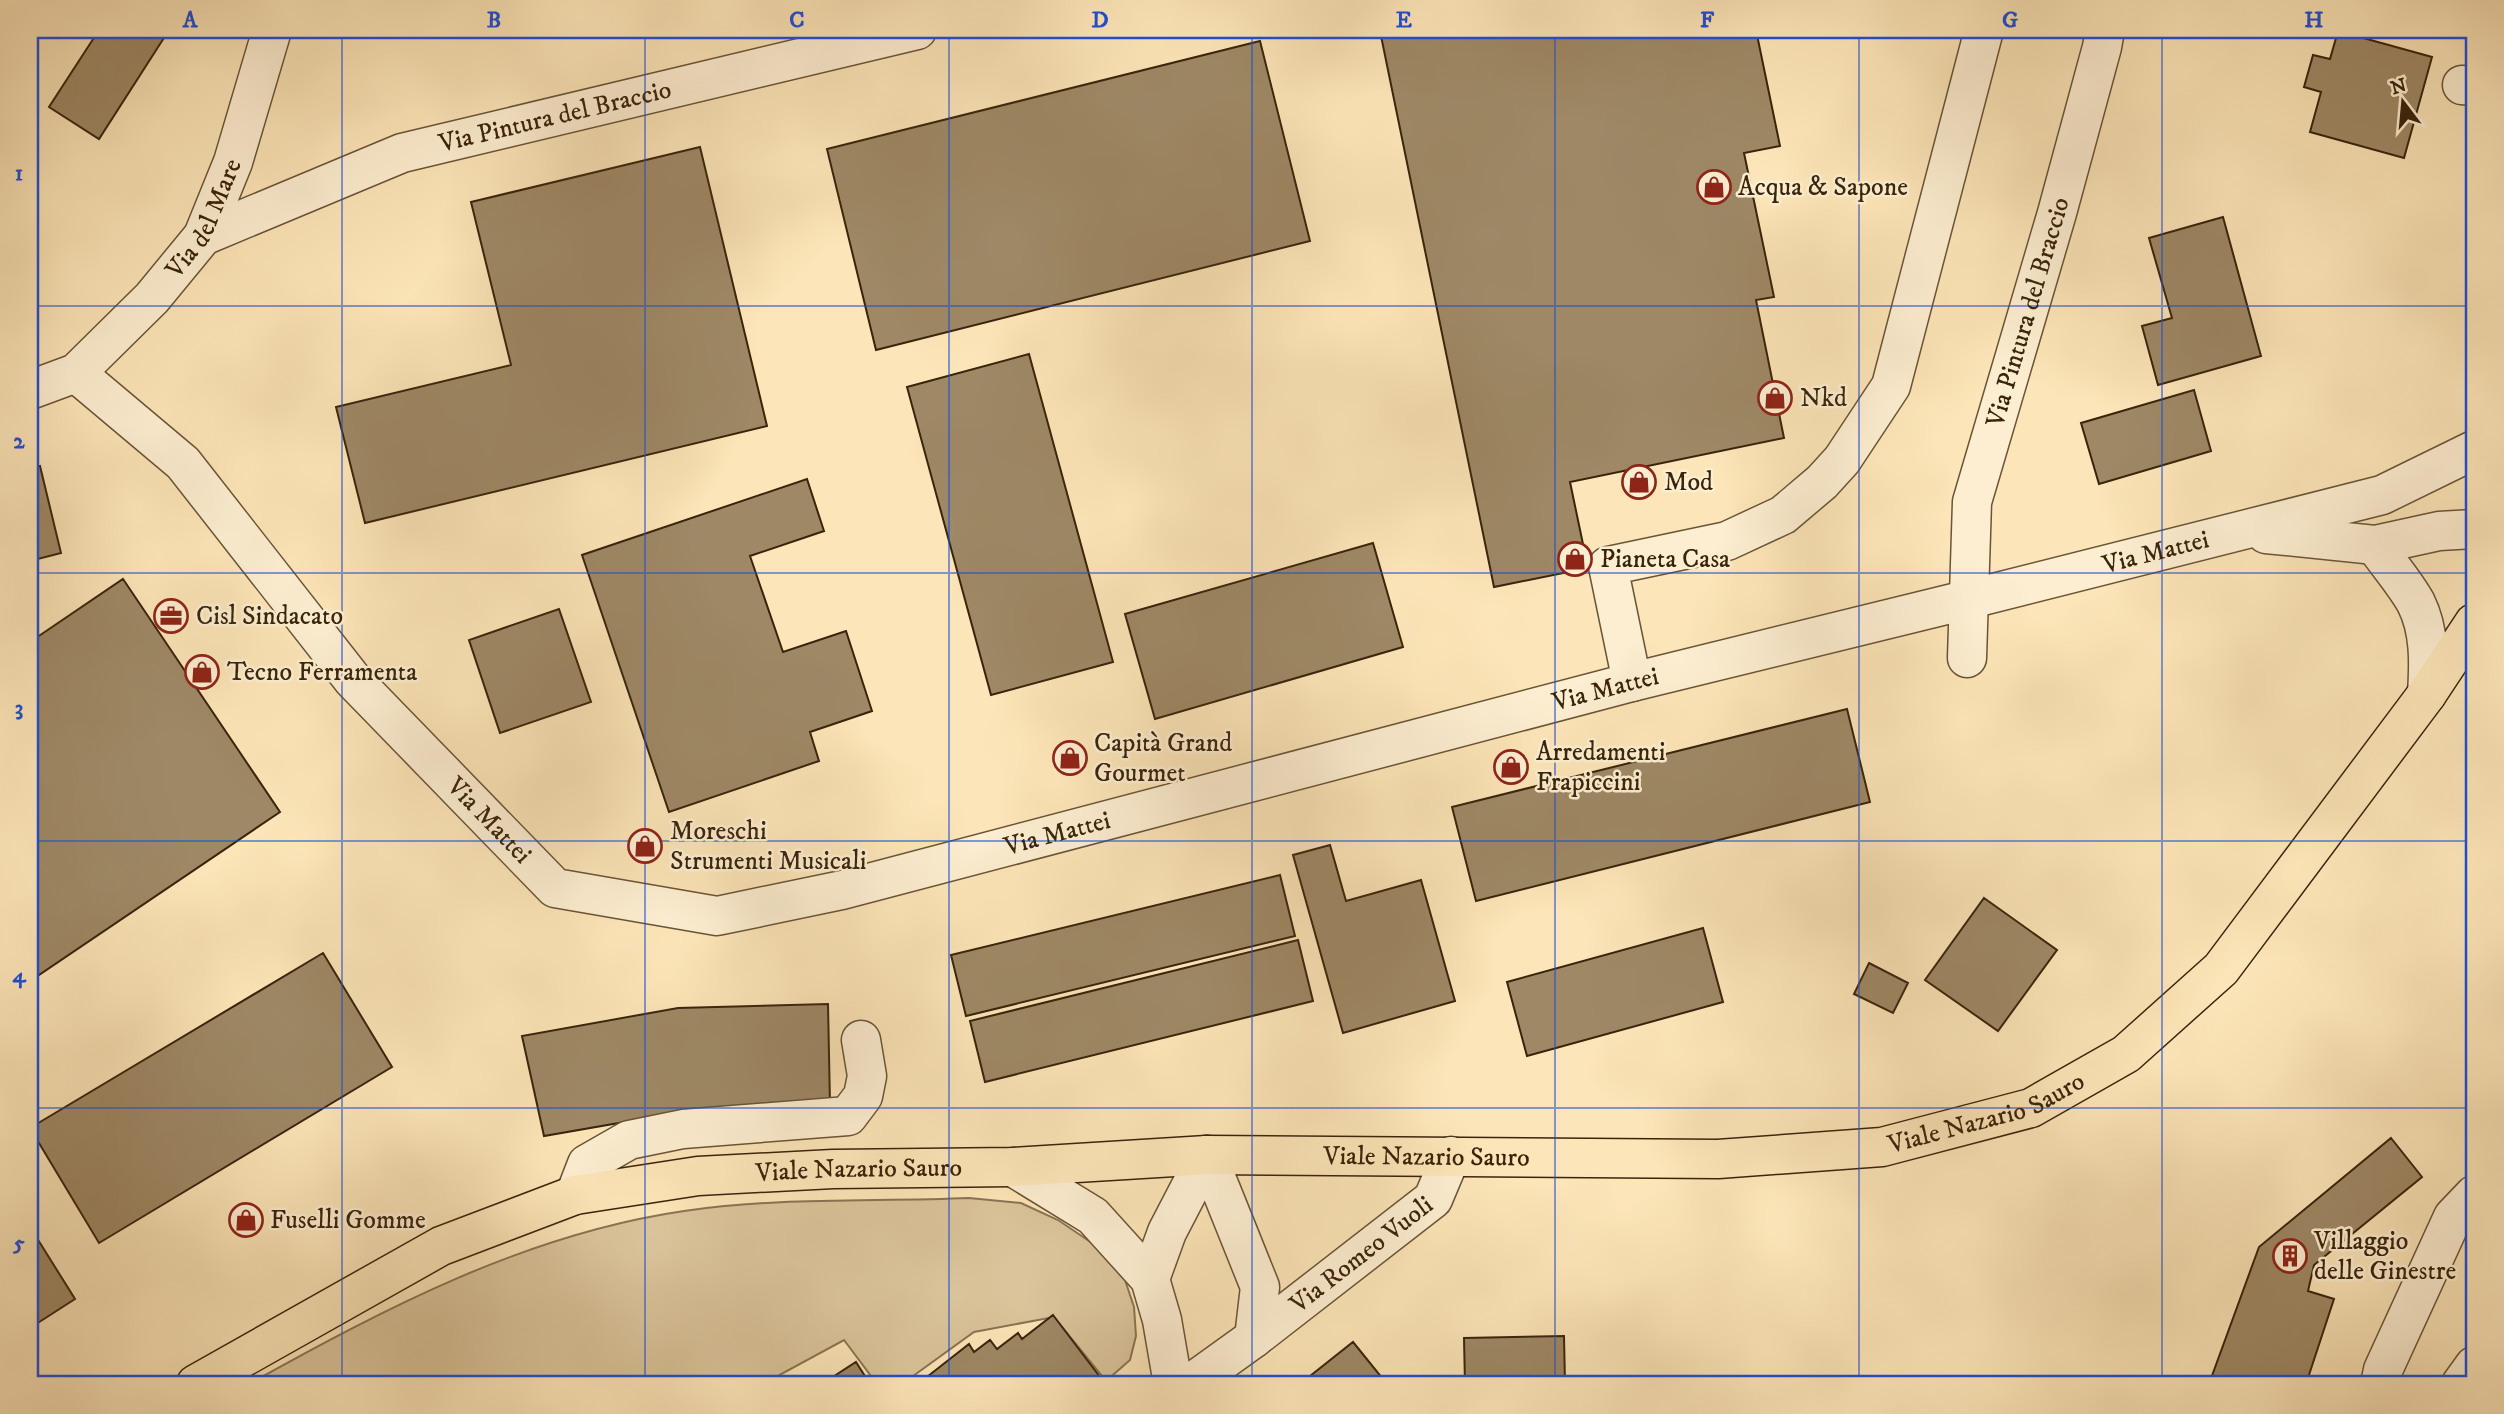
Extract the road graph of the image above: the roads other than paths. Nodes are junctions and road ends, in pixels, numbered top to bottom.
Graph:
1 (272, 30) edge
2 (917, 30) edge
3 (1984, 30) edge
4 (2105, 30) edge
5 (203, 236) junction
6 (76, 373) junction
7 (30, 390) edge
8 (2474, 450) edge
9 (2474, 529) edge
10 (2239, 531) junction
11 (2375, 545) junction
12 (1970, 599) junction
13 (2474, 623) edge
14 (1967, 658) dead end
15 (1632, 682) junction
16 (2427, 694) junction
17 (861, 1040) dead end
18 (1208, 1155) junction
19 (1451, 1156) junction
20 (1013, 1167) junction
21 (575, 1195) junction
22 (2474, 1195) edge
23 (1150, 1279) junction
24 (1254, 1338) junction
25 (2474, 1366) edge
26 (196, 1384) edge
27 (1173, 1384) edge
28 (1191, 1384) edge
29 (2380, 1384) edge
30 (2461, 1384) edge

1 - 5 street, Via del Mare
2 - 5 street, Via Pintura del Braccio
3 - 15 street
4 - 12 street, Via Pintura del Braccio
5 - 6 street, Via del Mare
6 - 7 street
6 - 15 street, Via Mattei
8 - 10 street, Via Mattei
9 - 11 street
10 - 11 street
10 - 12 street, Via Mattei
11 - 16 street
12 - 14 street, Via Pintura del Braccio
12 - 15 street, Via Mattei
13 - 16 main road, Viale Nazario Sauro
16 - 19 main road, Viale Nazario Sauro
17 - 21 street
18 - 19 main road, Viale Nazario Sauro
18 - 20 main road, Viale Nazario Sauro
18 - 23 street
18 - 24 street, Via Romeo Vuoli
19 - 24 street, Via Romeo Vuoli
20 - 21 main road, Viale Nazario Sauro
20 - 23 street
21 - 26 main road, Viale Nazario Sauro
22 - 29 street
23 - 27 street
24 - 28 street, Via Romeo Vuoli
25 - 30 street

